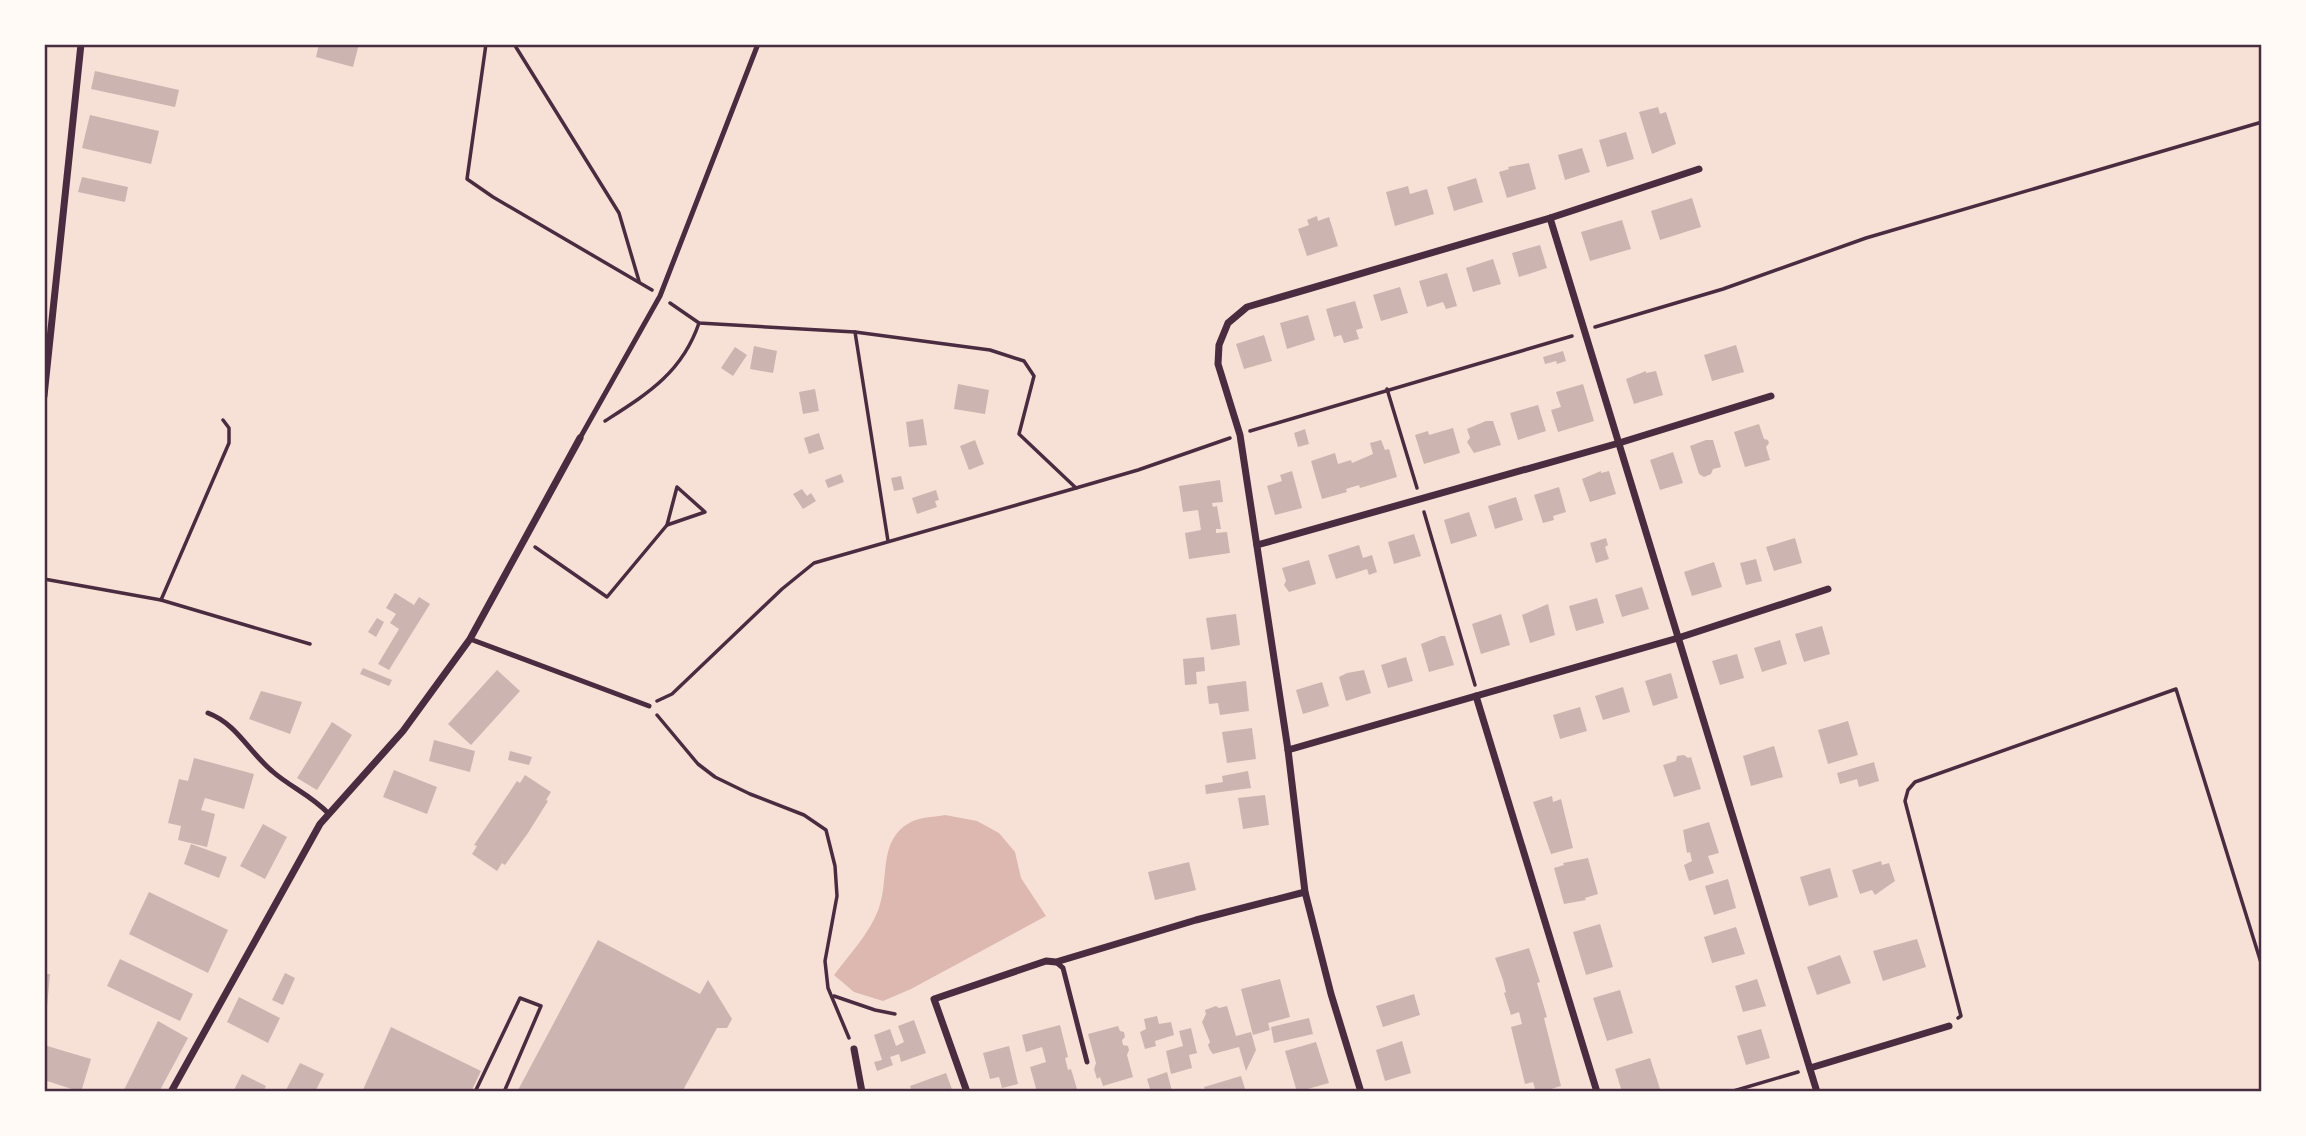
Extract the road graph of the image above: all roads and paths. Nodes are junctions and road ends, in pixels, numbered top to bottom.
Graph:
1 (81, 44) edge
2 (486, 44) edge
3 (514, 44) edge
4 (758, 44) edge
5 (2262, 122) edge
6 (1699, 169) dead end
7 (1550, 218) junction
8 (639, 281) junction
9 (660, 296) junction
10 (699, 323) junction
11 (1584, 331) junction
12 (855, 332) junction
13 (1387, 389) junction
14 (44, 396) edge
15 (1771, 396) dead end
16 (223, 420) dead end
17 (601, 424) dead end
18 (1240, 435) junction
19 (580, 438) joint
20 (1619, 443) junction
21 (1076, 488) junction
22 (1420, 499) junction
23 (667, 525) junction
24 (525, 540) junction
25 (888, 542) junction
26 (1257, 545) junction
27 (44, 579) edge
28 (1828, 589) dead end
29 (161, 600) junction
30 (1678, 638) junction
31 (470, 639) junction
32 (310, 644) dead end
33 (1476, 696) junction
34 (649, 706) junction
35 (208, 713) dead end
36 (1288, 750) junction
37 (329, 814) junction
38 (1305, 892) junction
39 (1056, 962) junction
40 (2262, 966) edge
41 (832, 996) junction
42 (895, 1014) dead end
43 (1949, 1026) joint
44 (854, 1049) joint
45 (1087, 1062) dead end
46 (1810, 1068) junction
47 (172, 1092) edge
48 (475, 1092) edge
49 (504, 1092) edge
50 (862, 1092) edge
51 (967, 1092) edge
52 (1362, 1092) edge
53 (1597, 1092) edge
54 (1730, 1092) edge
55 (1817, 1092) edge

1 - 14 street
2 - 8 path
3 - 8 path
4 - 9 lane
5 - 11 path
6 - 7 street
7 - 11 street
7 - 18 street
8 - 9 path
9 - 10 path
9 - 19 lane
10 - 12 path
10 - 17 path
11 - 13 path
11 - 20 street
12 - 21 path
12 - 25 path
13 - 18 path
13 - 22 path
15 - 20 street
16 - 29 path
18 - 21 path
18 - 26 street
19 - 24 street
20 - 22 street
20 - 30 street
21 - 25 path
22 - 26 street
22 - 33 path
23 - 23 path
23 - 24 path
24 - 31 street
25 - 34 path
26 - 36 street
27 - 29 path
28 - 30 street
29 - 32 path
30 - 33 street
30 - 46 street
31 - 34 lane
31 - 37 street
33 - 36 street
33 - 53 street
34 - 41 path
35 - 37 lane
36 - 38 street
37 - 47 street
38 - 39 street
38 - 52 street
39 - 45 lane
39 - 51 street
40 - 43 path
41 - 42 path
41 - 44 path
43 - 46 street
44 - 50 street
46 - 54 path
46 - 55 street
48 - 49 path

